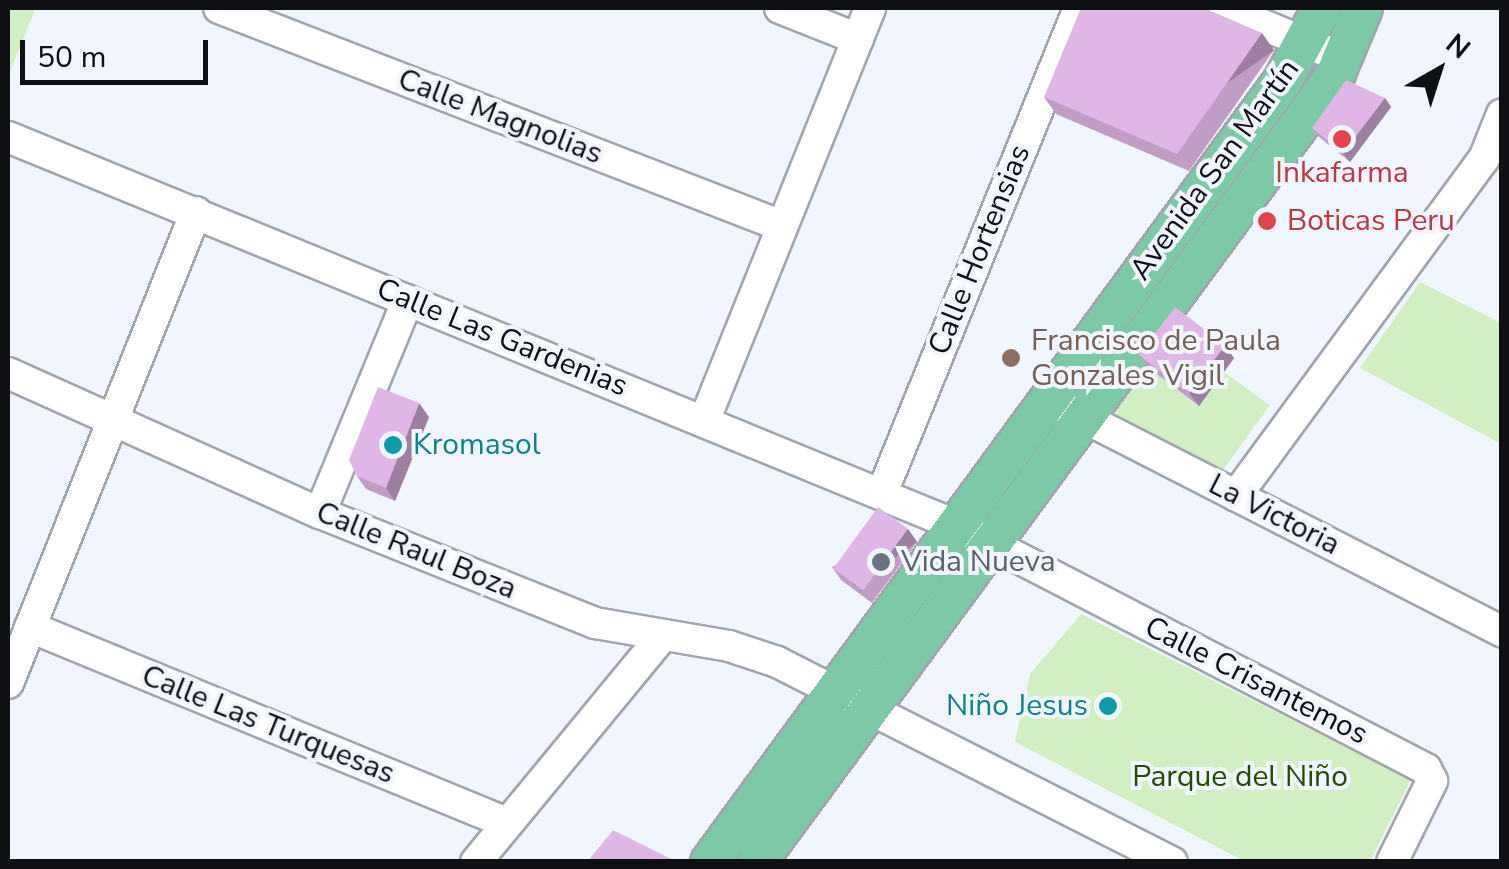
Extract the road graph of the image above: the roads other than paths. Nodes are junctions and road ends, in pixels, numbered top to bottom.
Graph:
1 (219, 8) edge
2 (780, 8) edge
3 (870, 8) edge
4 (1079, 8) edge
5 (1222, 8) edge
6 (1322, 8) edge
7 (1362, 8) edge
8 (858, 38) junction
9 (1307, 43) junction
10 (1343, 58) junction
11 (1502, 114) edge
12 (8, 137) edge
13 (1493, 163) edge
14 (196, 212) junction
15 (782, 226) junction
16 (408, 300) junction
17 (8, 374) edge
18 (1047, 398) junction
19 (1084, 418) junction
20 (112, 419) junction
21 (705, 419) junction
22 (882, 493) junction
23 (1236, 496) junction
24 (320, 513) junction
25 (953, 524) junction
26 (993, 547) junction
27 (30, 627) junction
28 (1502, 632) edge
29 (662, 636) junction
30 (8, 683) edge
31 (836, 688) junction
32 (872, 706) junction
33 (507, 823) junction
34 (476, 862) edge
35 (710, 862) edge
36 (756, 862) edge
37 (1172, 862) edge
38 (1392, 862) edge

1 - 15 street, Calle Magnolias
2 - 8 street
3 - 8 street
4 - 22 street, Calle Hortensias
5 - 9 street
6 - 9 main road, Avenida San Martín
7 - 10 main road, Avenida San Martín
8 - 15 street
9 - 10 street
9 - 18 main road, Avenida San Martín
10 - 19 main road, Avenida San Martín
11 - 13 street
12 - 14 street, Calle Las Gardenias
13 - 23 street
14 - 16 street, Calle Las Gardenias
14 - 20 street
15 - 21 street
16 - 21 street, Calle Las Gardenias
16 - 24 street
17 - 20 street, Calle Raul Boza
18 - 19 street, La Victoria
18 - 25 main road, Avenida San Martín
19 - 23 street, La Victoria
19 - 26 main road, Avenida San Martín
20 - 24 street, Calle Raul Boza
20 - 27 street
21 - 22 street, Calle Las Gardenias
22 - 25 street, Calle Las Gardenias
23 - 28 street, La Victoria
24 - 29 street, Calle Raul Boza
25 - 26 street, Calle Las Gardenias
25 - 31 main road, Avenida San Martín
26 - 32 main road, Avenida San Martín
26 - 38 street, Calle Crisantemos
27 - 30 street
27 - 33 street, Calle Las Turquesas
29 - 31 street, Calle Raul Boza
29 - 33 street
31 - 32 street, Calle Raul Boza
31 - 35 main road, Avenida San Martín
32 - 36 main road, Avenida San Martín
32 - 37 street, Calle Raul Boza
33 - 34 street

